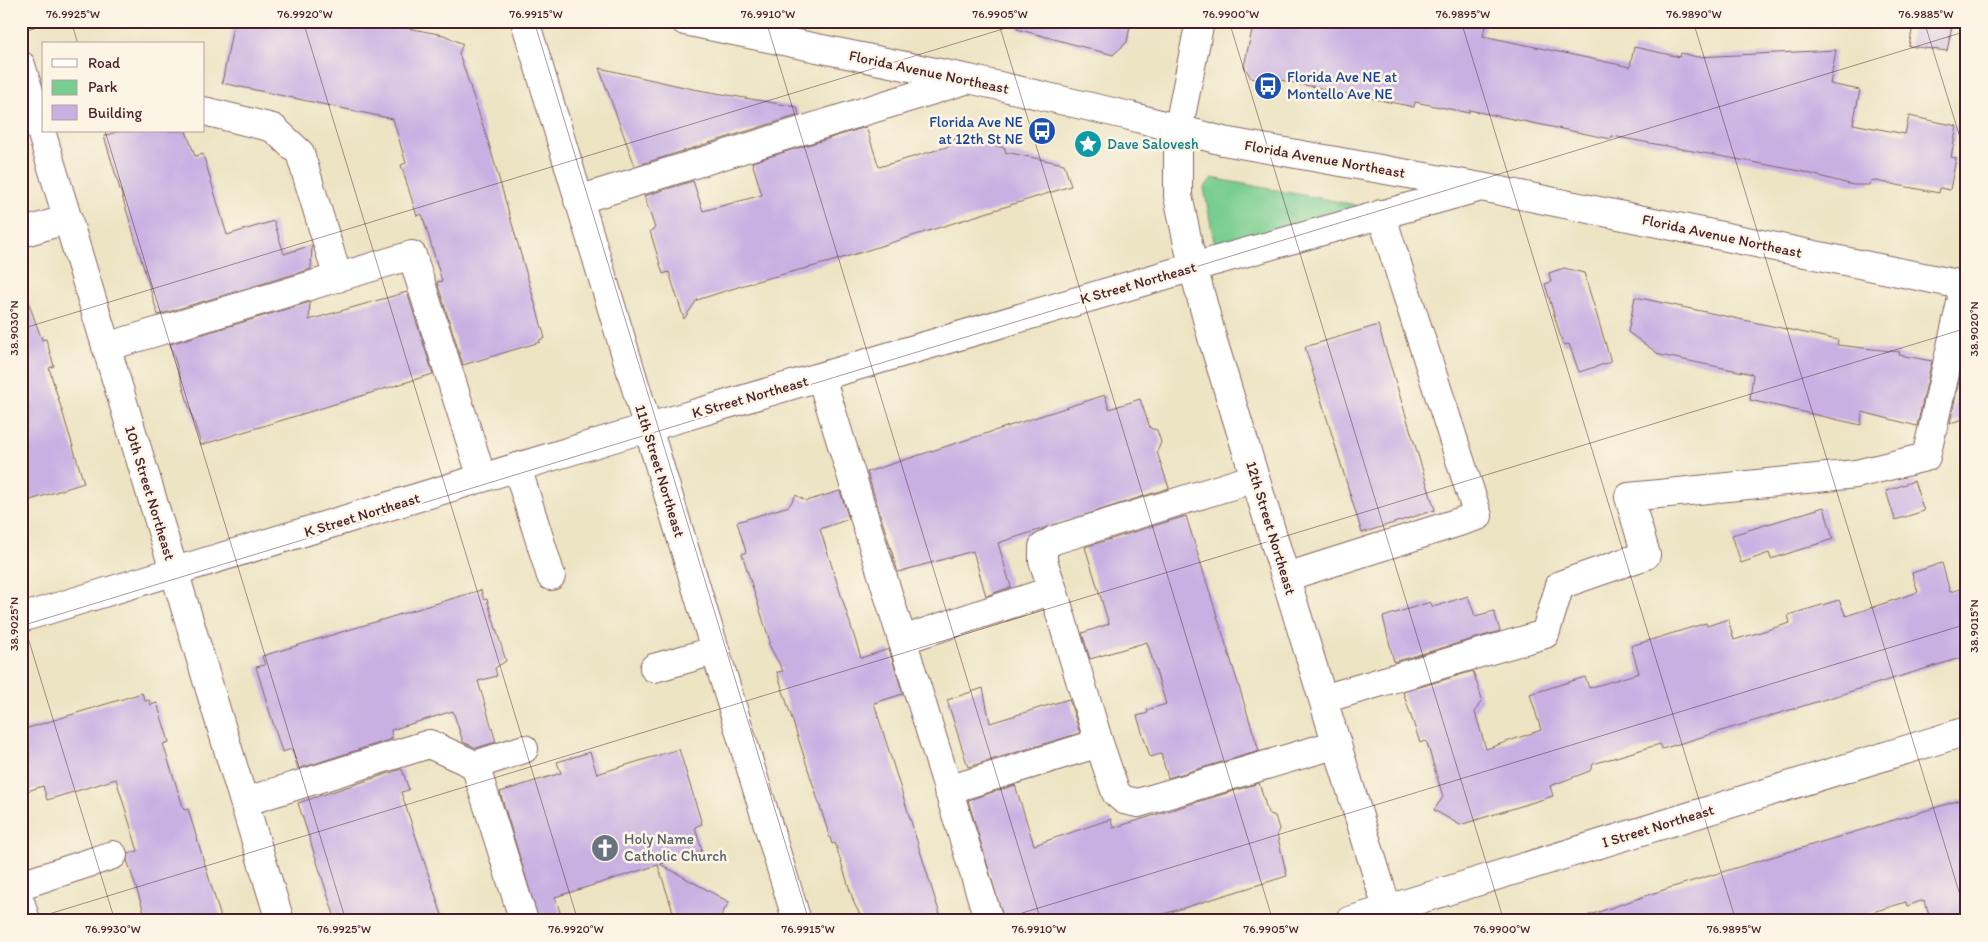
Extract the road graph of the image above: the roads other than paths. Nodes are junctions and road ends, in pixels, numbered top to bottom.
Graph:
1 (525, 21) edge
2 (685, 21) edge
3 (1200, 21) edge
4 (21, 65) edge
5 (969, 79) junction
6 (39, 106) edge
7 (205, 112) edge
8 (1178, 130) junction
9 (46, 132) edge
10 (1481, 187) junction
11 (578, 200) junction
12 (1381, 214) junction
13 (68, 219) junction
14 (21, 233) edge
15 (1193, 267) junction
16 (338, 278) junction
17 (1966, 286) edge
18 (106, 347) junction
19 (821, 377) junction
20 (646, 428) junction
21 (517, 467) junction
22 (482, 478) junction
23 (1255, 478) junction
24 (174, 573) junction
25 (551, 576) dead end
26 (1286, 577) junction
27 (1053, 590) junction
28 (21, 618) edge
29 (902, 640) junction
30 (714, 650) junction
31 (654, 668) dead end
32 (1323, 699) junction
33 (1967, 731) edge
34 (1099, 743) junction
35 (1337, 744) junction
36 (524, 749) dead end
37 (475, 765) junction
38 (948, 790) junction
39 (244, 802) junction
40 (113, 855) dead end
41 (21, 885) edge
42 (21, 904) edge
43 (1389, 915) edge
44 (26, 921) edge
45 (280, 921) edge
46 (524, 921) edge
47 (797, 921) edge
48 (989, 921) edge
49 (1349, 921) edge

1 - 11 street, 11th Street Northeast
2 - 5 street, Florida Avenue Northeast
3 - 8 street, 12th Street Northeast
4 - 6 street, 10th Street Northeast
5 - 8 street, Florida Avenue Northeast
5 - 11 street
7 - 16 street
8 - 10 street, Florida Avenue Northeast
8 - 15 street, 12th Street Northeast
9 - 13 street, 10th Street Northeast
10 - 12 street, K Street Northeast
10 - 17 street, Florida Avenue Northeast
11 - 20 street, 11th Street Northeast
12 - 15 street, K Street Northeast
12 - 26 street
13 - 14 street
13 - 18 street, 10th Street Northeast
15 - 19 street, K Street Northeast
15 - 23 street, 12th Street Northeast
16 - 18 street
16 - 22 street
17 - 32 street
18 - 24 street, 10th Street Northeast
19 - 20 street, K Street Northeast
19 - 29 street
20 - 21 street, K Street Northeast
20 - 30 street, 11th Street Northeast
21 - 22 street, K Street Northeast
21 - 25 street
22 - 24 street, K Street Northeast
23 - 26 street, 12th Street Northeast
23 - 27 street
24 - 28 street, K Street Northeast
24 - 39 street, 10th Street Northeast
26 - 32 street, 12th Street Northeast
27 - 29 street
27 - 34 street
29 - 38 street
30 - 31 street
30 - 47 street, 11th Street Northeast
32 - 35 street, 12th Street Northeast
33 - 43 street, I Street Northeast
34 - 35 street
34 - 38 street
35 - 43 street, 12th Street Northeast
36 - 37 street
37 - 39 street
37 - 46 street
38 - 48 street
39 - 45 street, 10th Street Northeast
40 - 41 street
42 - 44 street
43 - 49 street, I Street Northeast

